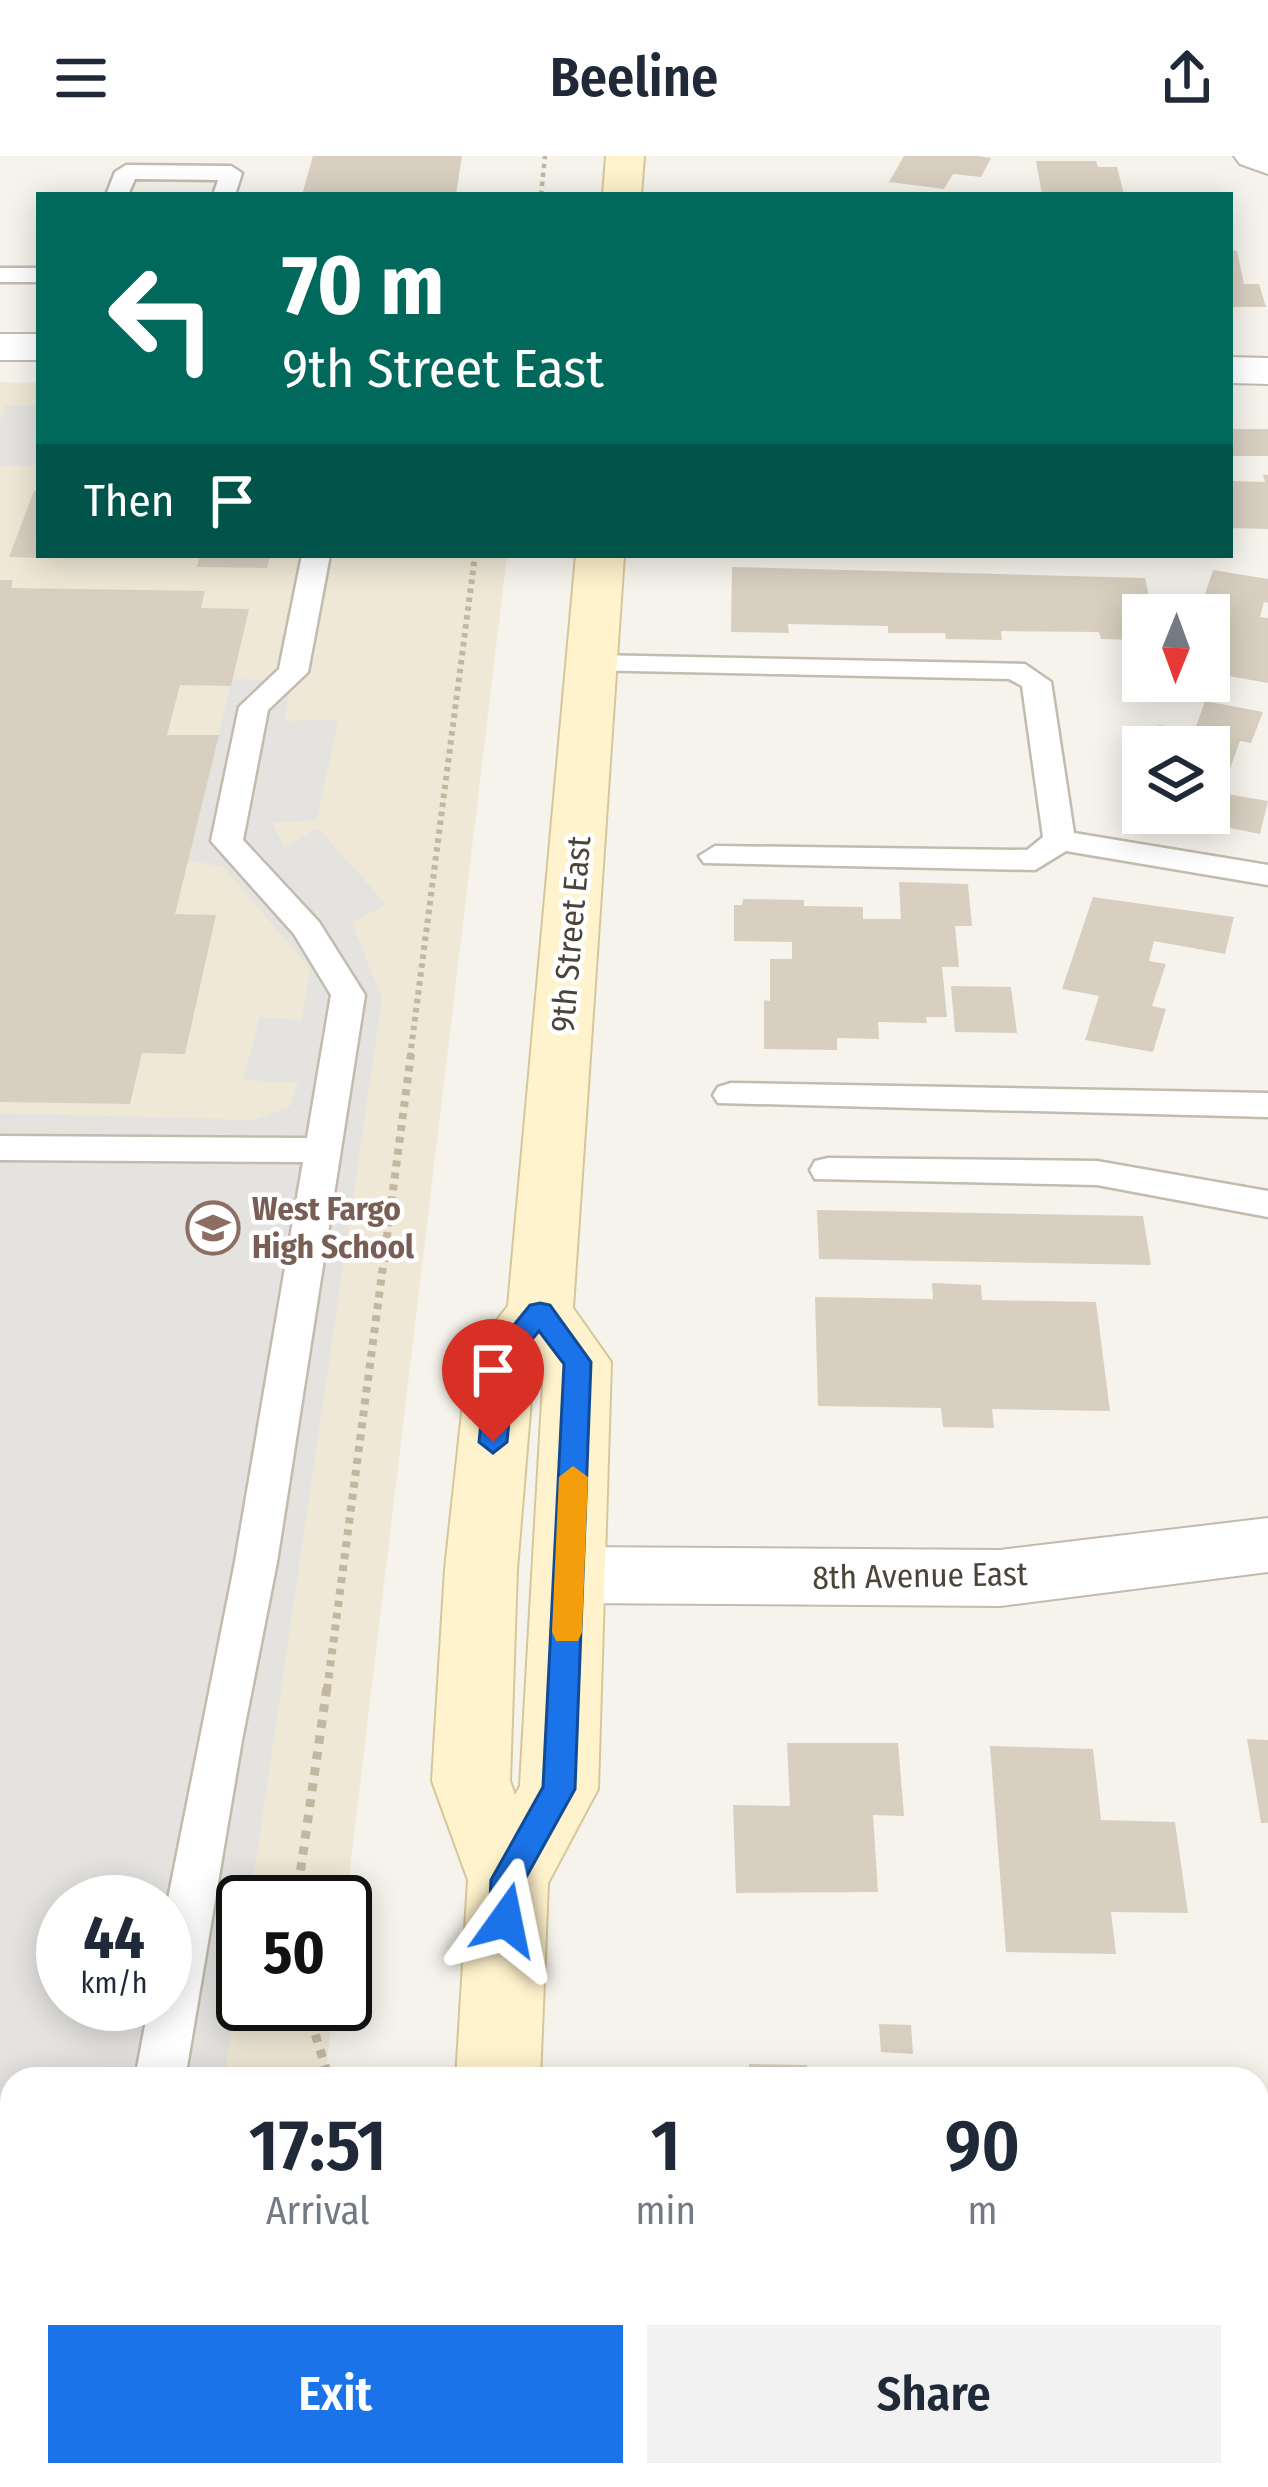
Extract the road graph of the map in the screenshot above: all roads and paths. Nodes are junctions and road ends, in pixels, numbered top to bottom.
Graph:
1 (545, 156) edge
2 (625, 156) edge
3 (1253, 156) edge
4 (1268, 163) edge
5 (118, 192) edge
6 (225, 192) edge
7 (541, 192) edge
8 (622, 192) edge
9 (0, 275) edge
10 (36, 275) edge
11 (0, 347) edge
12 (36, 347) edge
13 (1233, 370) edge
14 (1268, 370) edge
15 (315, 558) edge
16 (475, 558) edge
17 (600, 558) edge
18 (593, 664) junction
19 (1059, 840) junction
20 (715, 856) dead end
21 (1268, 875) edge
22 (731, 1095) dead end
23 (1268, 1105) edge
24 (0, 1148) edge
25 (323, 1150) junction
26 (828, 1170) dead end
27 (1268, 1204) edge
28 (540, 1312) junction
29 (1268, 1545) edge
30 (570, 1575) junction
31 (300, 1875) edge
32 (508, 1880) junction
33 (314, 2031) edge
34 (162, 2067) edge
35 (325, 2067) edge
36 (499, 2067) edge

1 - 7 path
2 - 8 main road
3 - 4 street
5 - 6 lane
9 - 10 lane
11 - 12 street
13 - 14 street
15 - 25 lane
16 - 31 path
17 - 18 main road, 9th Street East
18 - 19 lane
18 - 28 main road, 9th Street East
19 - 20 lane
19 - 21 lane
22 - 23 lane
24 - 25 lane
25 - 34 lane
26 - 27 lane
28 - 30 main road
28 - 32 main road
29 - 30 street, 8th Avenue East
30 - 32 main road
32 - 36 main road
33 - 35 path

